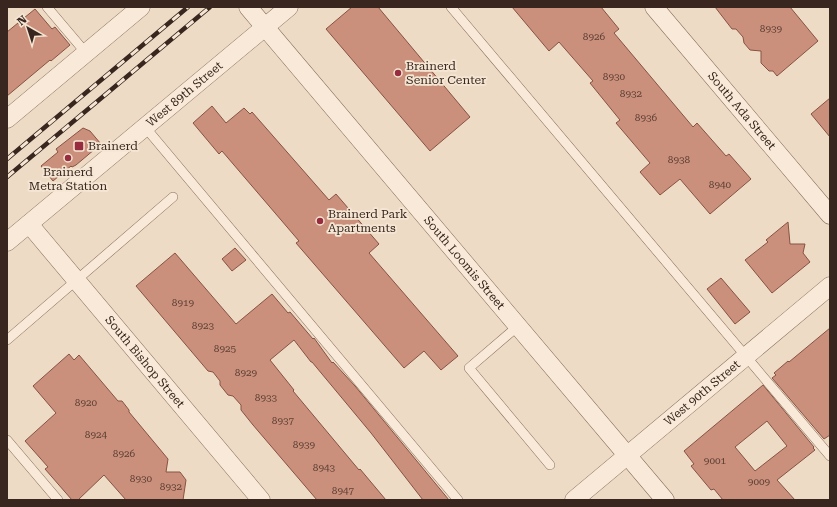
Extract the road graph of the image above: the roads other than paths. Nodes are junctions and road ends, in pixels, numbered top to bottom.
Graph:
1 (47, 7) edge
2 (141, 7) edge
3 (248, 7) edge
4 (289, 7) edge
5 (451, 7) edge
6 (654, 7) edge
7 (265, 27) junction
8 (86, 53) junction
9 (7, 119) edge
10 (145, 127) junction
11 (173, 197) dead end
12 (830, 216) edge
13 (29, 224) junction
14 (7, 242) edge
15 (76, 280) junction
16 (830, 286) edge
17 (518, 326) junction
18 (7, 340) edge
19 (745, 357) junction
20 (7, 440) edge
21 (628, 455) junction
22 (830, 456) edge
23 (550, 465) dead end
24 (58, 500) edge
25 (261, 500) edge
26 (458, 500) edge
27 (574, 500) edge
28 (665, 500) edge

1 - 8 lane
2 - 8 street
3 - 7 street, South Loomis Street
4 - 7 street, West 89th Street
5 - 19 lane
6 - 12 street, South Ada Street
7 - 10 street, West 89th Street
7 - 17 street, South Loomis Street
8 - 9 street
10 - 13 street, West 89th Street
10 - 26 lane
11 - 15 lane
13 - 14 street, West 89th Street
13 - 15 street, South Bishop Street
15 - 18 lane
15 - 25 street, South Bishop Street
16 - 19 street, West 90th Street
17 - 21 street, South Loomis Street
17 - 23 lane
19 - 21 street, West 90th Street
19 - 22 lane
20 - 24 lane
21 - 27 street, West 90th Street
21 - 28 street, South Loomis Street

